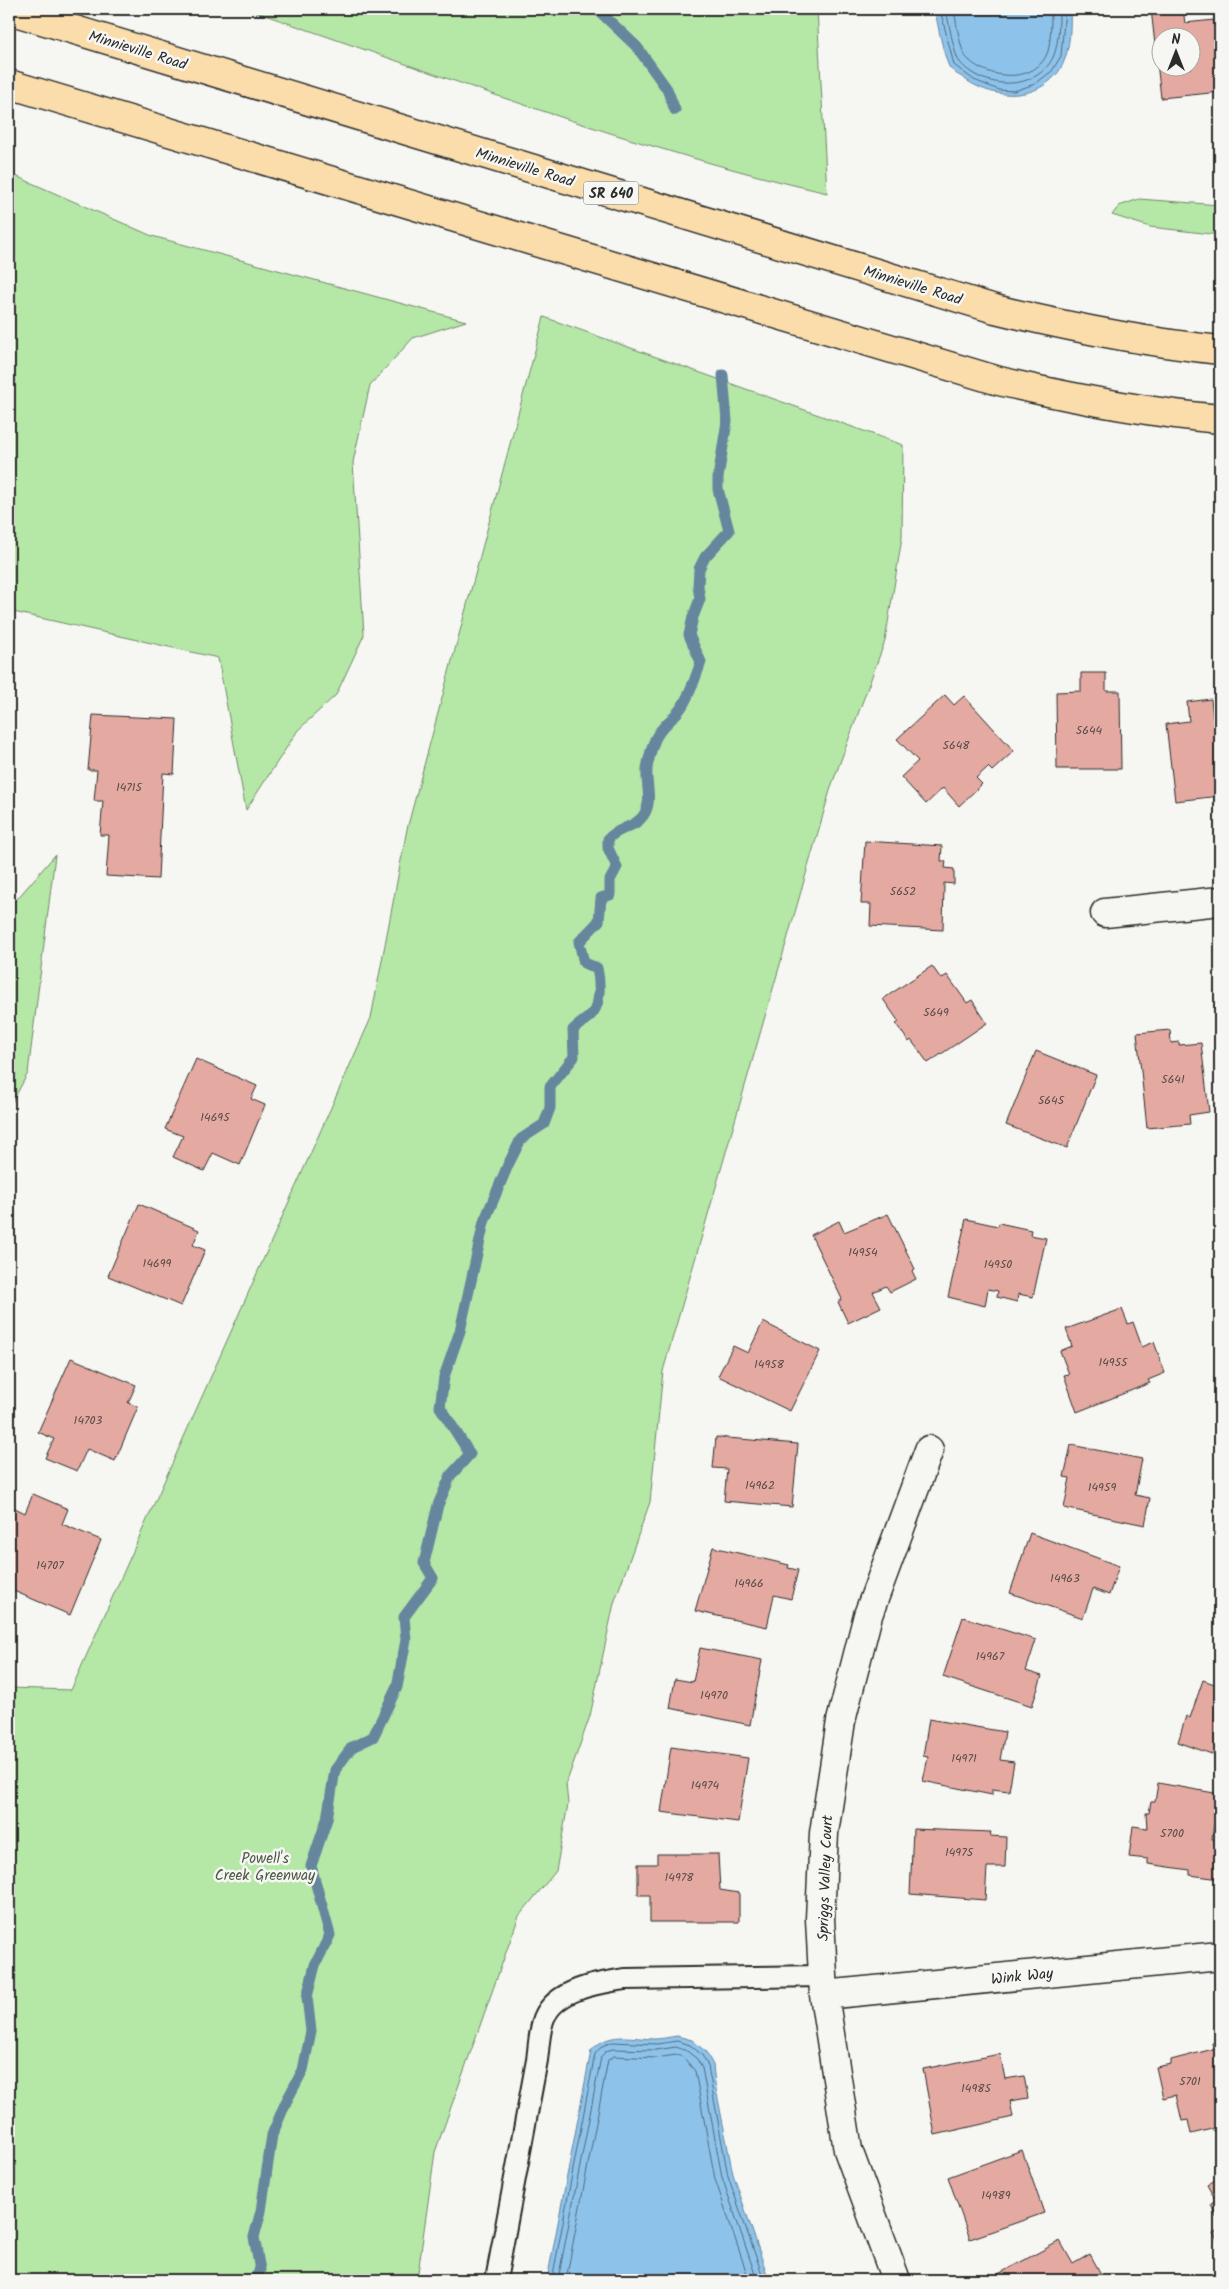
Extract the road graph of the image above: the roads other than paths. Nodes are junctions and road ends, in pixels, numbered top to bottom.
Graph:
1 (9, 10) edge
2 (9, 84) edge
3 (1220, 350) edge
4 (1220, 419) edge
5 (1220, 901) edge
6 (1105, 913) dead end
7 (929, 1450) dead end
8 (1220, 1956) edge
9 (824, 1986) junction
10 (496, 2280) edge
11 (896, 2280) edge

1 - 3 main road, Minnieville Road / SR 640
2 - 4 main road
5 - 6 street
7 - 9 street, Spriggs Valley Court
8 - 9 street, Wink Way
9 - 10 lane
9 - 11 street, Spriggs Valley Court

